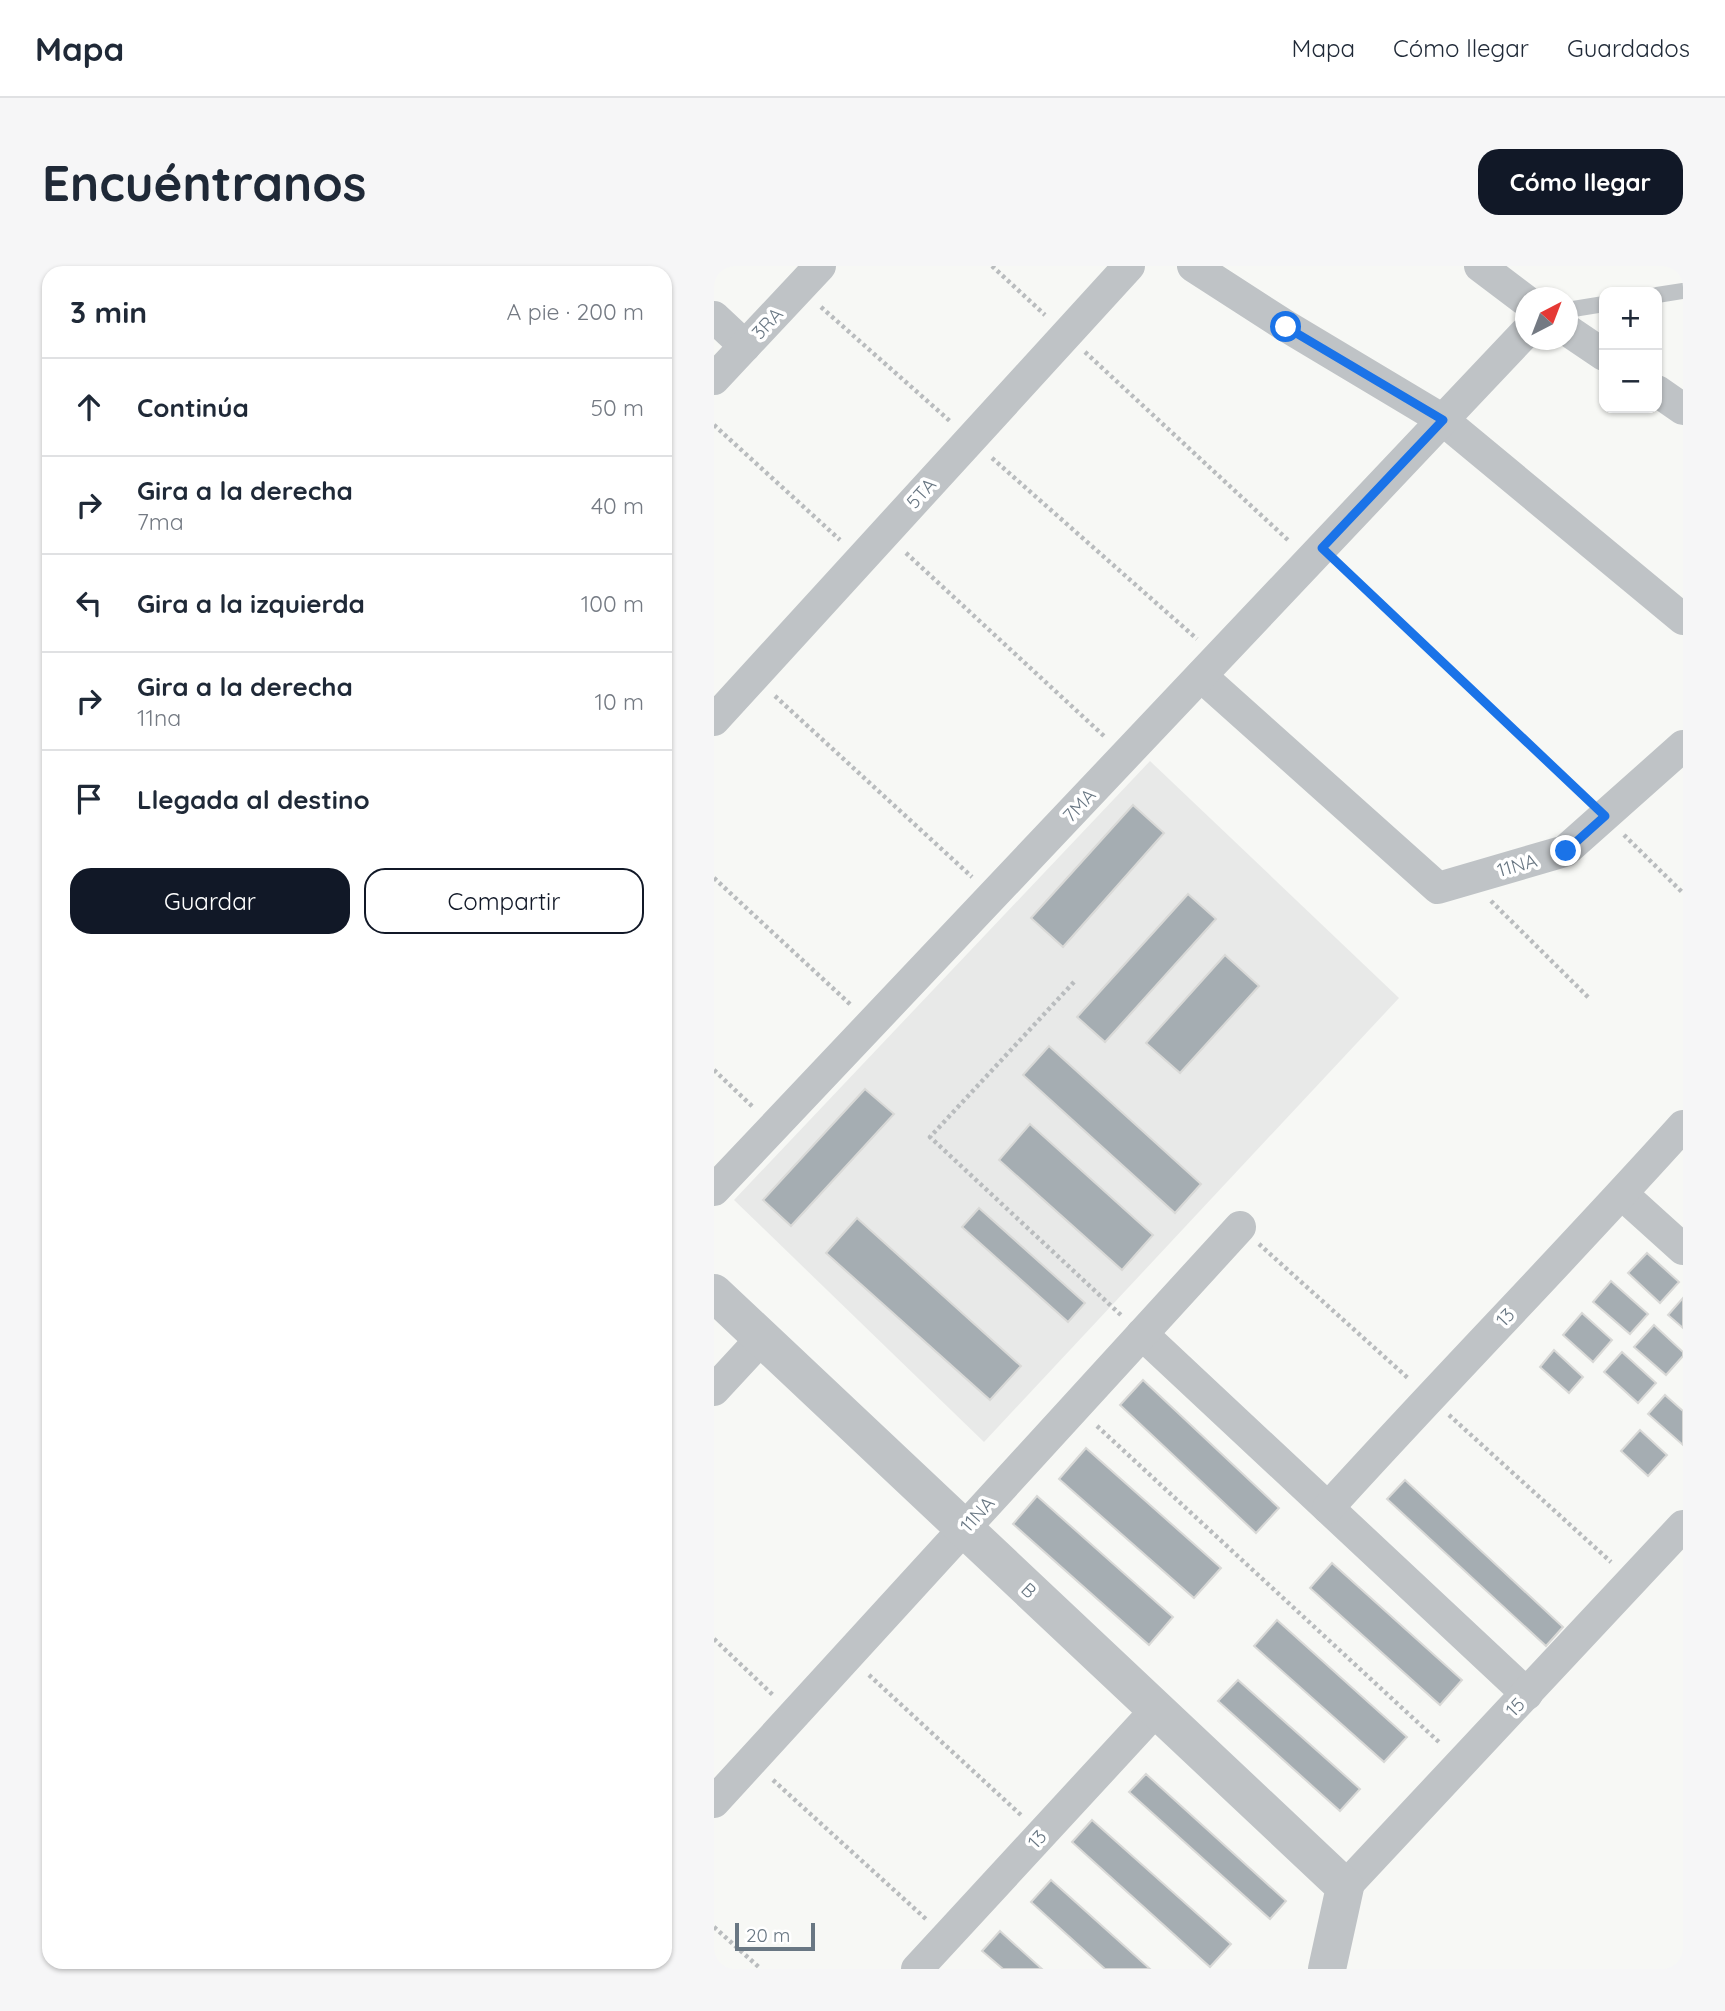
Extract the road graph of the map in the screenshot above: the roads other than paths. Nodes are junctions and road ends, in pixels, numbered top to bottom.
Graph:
1 (1129, 266) edge
2 (1193, 266) edge
3 (1480, 266) edge
4 (810, 277) edge
5 (1683, 291) edge
6 (1515, 292) edge
7 (1662, 294) edge
8 (1599, 305) edge
9 (1578, 308) edge
10 (714, 317) edge
11 (1578, 337) edge
12 (1515, 344) edge
13 (746, 346) junction
14 (1599, 352) edge
15 (714, 379) edge
16 (1662, 394) edge
17 (1683, 409) edge
18 (1443, 420) junction
19 (1683, 619) edge
20 (1209, 667) junction
21 (714, 720) edge
22 (1683, 746) edge
23 (1683, 1126) edge
24 (714, 1190) edge
25 (1622, 1194) junction
26 (1240, 1227) dead end
27 (1683, 1249) edge
28 (714, 1293) edge
29 (1142, 1334) junction
30 (762, 1338) junction
31 (714, 1390) edge
32 (1328, 1508) junction
33 (1683, 1526) edge
34 (964, 1528) junction
35 (1527, 1694) junction
36 (1157, 1709) junction
37 (714, 1802) edge
38 (1345, 1886) junction
39 (917, 1969) edge
40 (1327, 1969) edge

1 - 21 street, 5TA
2 - 18 street
3 - 6 street
4 - 13 street, 3RA
5 - 7 lane
8 - 9 lane
10 - 13 street
11 - 14 street
12 - 18 street, 7MA
13 - 15 street, 3RA
16 - 17 street
18 - 19 street
18 - 20 street, 7MA
20 - 22 street, 11NA
20 - 24 street, 7MA
23 - 25 street, 13
25 - 27 street
25 - 32 street, 13
26 - 29 street, 11NA
28 - 30 street, B
29 - 32 street
29 - 34 street, 11NA
30 - 31 street
30 - 34 street, B
32 - 35 street
33 - 35 street, 15
34 - 36 street, B
34 - 37 street, 11NA
35 - 38 street, 15
36 - 38 street, B
36 - 39 street, 13
38 - 40 street

